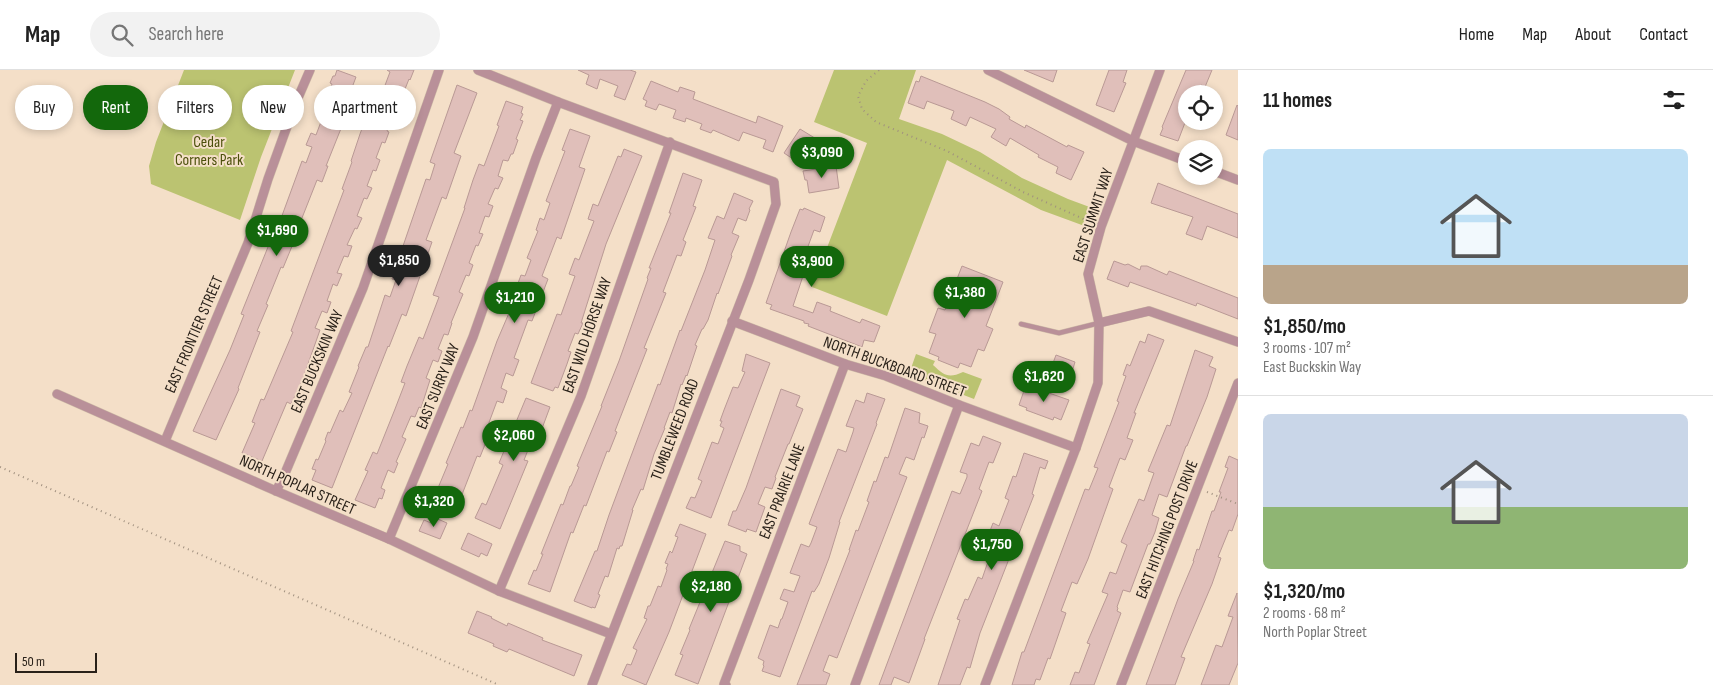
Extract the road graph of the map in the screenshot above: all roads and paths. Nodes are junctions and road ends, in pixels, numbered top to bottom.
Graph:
1 (310, 70) edge
2 (439, 70) edge
3 (478, 70) edge
4 (879, 70) edge
5 (1160, 70) edge
6 (992, 71) edge
7 (558, 102) junction
8 (1133, 141) junction
9 (670, 142) junction
10 (1178, 158) edge
11 (1223, 174) edge
12 (1238, 180) edge
13 (1088, 221) dead end
14 (732, 320) junction
15 (1099, 323) junction
16 (1021, 324) dead end
17 (1238, 342) edge
18 (845, 364) junction
19 (1238, 383) edge
20 (57, 394) dead end
21 (959, 405) junction
22 (165, 441) junction
23 (1076, 448) junction
24 (0, 467) edge
25 (276, 491) junction
26 (1208, 492) dead end
27 (1238, 504) edge
28 (389, 539) junction
29 (499, 591) junction
30 (611, 634) junction
31 (725, 684) edge
32 (499, 685) edge
33 (592, 685) edge
34 (855, 685) edge
35 (985, 685) edge
36 (1121, 685) edge

1 - 22 street, EAST FRONTIER STREET
2 - 25 street, EAST BUCKSKIN WAY
3 - 7 street
4 - 13 path
5 - 8 street, EAST SUMMIT WAY
6 - 8 street
7 - 9 street
7 - 28 street, EAST SURRY WAY
8 - 10 street
8 - 15 street, EAST SUMMIT WAY
9 - 14 street, TUMBLEWEED ROAD
9 - 29 street, EAST WILD HORSE WAY
11 - 12 street
14 - 18 street, NORTH BUCKBOARD STREET
14 - 30 street, TUMBLEWEED ROAD
15 - 16 lane
15 - 17 street
15 - 23 street, EAST SUMMIT WAY
18 - 21 street, NORTH BUCKBOARD STREET
18 - 31 street, EAST PRAIRIE LANE
19 - 36 street, EAST HITCHING POST DRIVE
20 - 22 street, NORTH POPLAR STREET
21 - 23 street, NORTH BUCKBOARD STREET
21 - 34 street
22 - 25 street, NORTH POPLAR STREET
23 - 35 street, EAST SUMMIT WAY
24 - 32 path
25 - 28 street, NORTH POPLAR STREET
26 - 27 path
28 - 29 street, NORTH POPLAR STREET
29 - 30 street, NORTH POPLAR STREET
30 - 33 street, TUMBLEWEED ROAD

